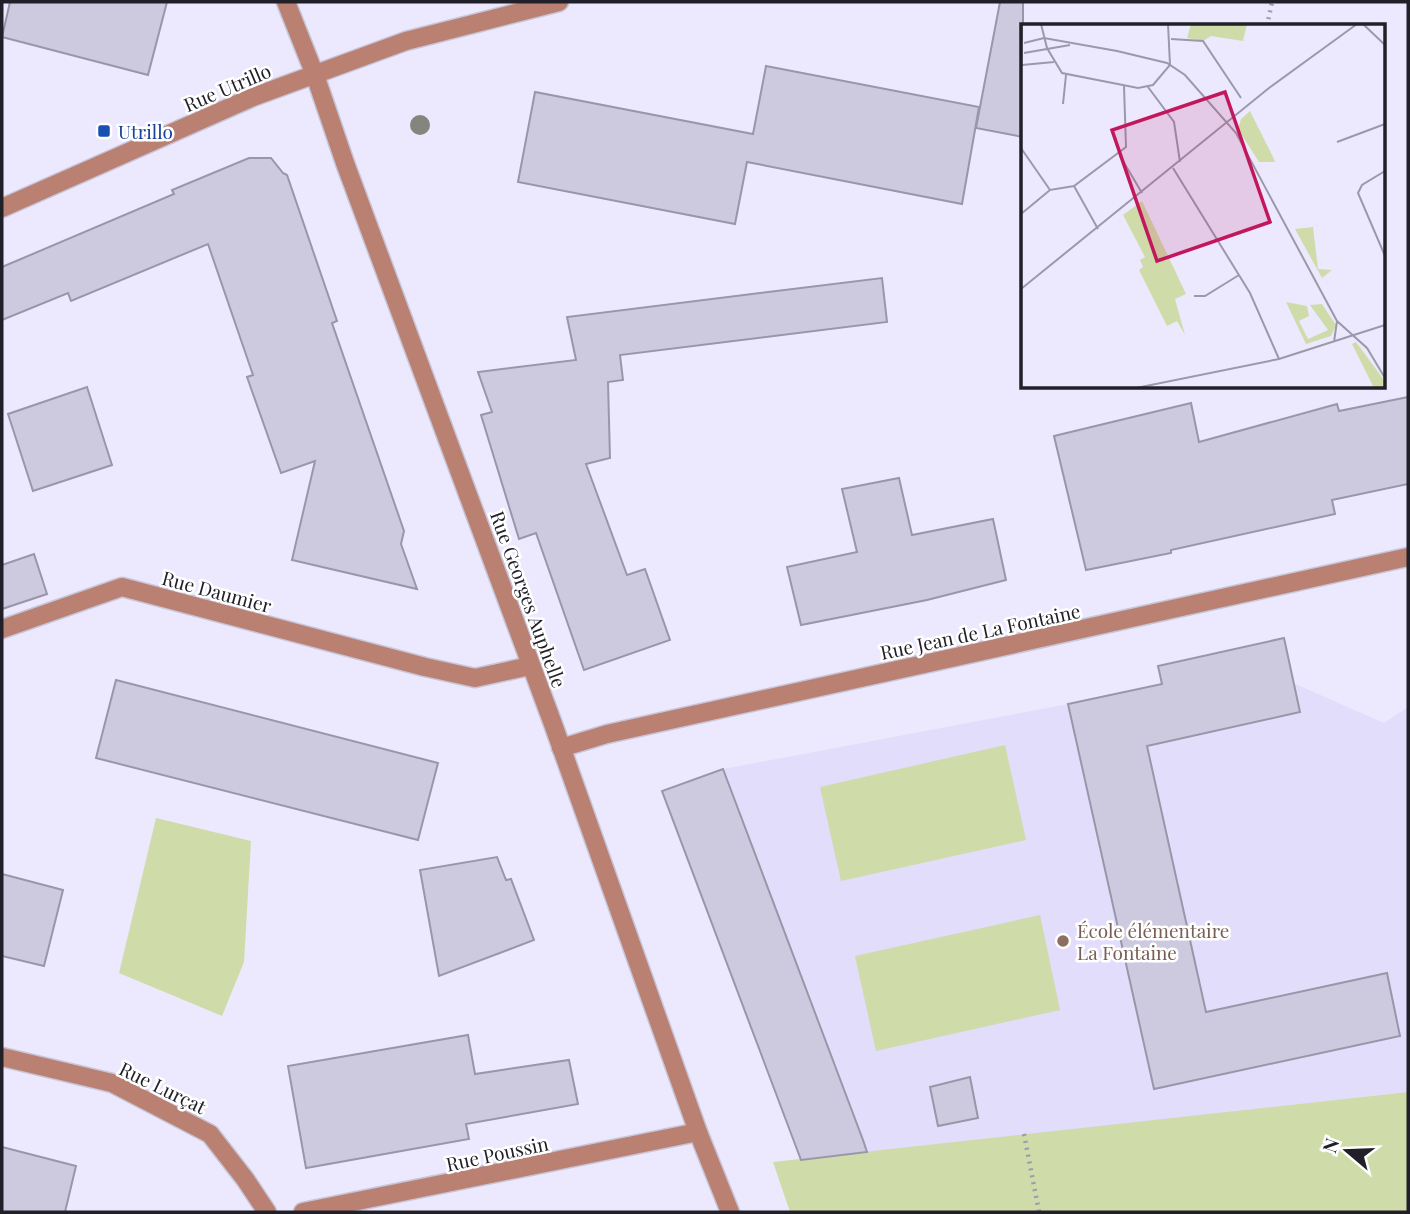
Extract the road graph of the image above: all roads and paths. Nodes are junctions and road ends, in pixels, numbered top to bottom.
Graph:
1 (286, 2) edge
2 (559, 2) edge
3 (1272, 2) edge
4 (1267, 24) edge
5 (315, 75) junction
6 (2, 208) edge
7 (1408, 557) edge
8 (2, 629) edge
9 (530, 666) junction
10 (561, 748) junction
11 (2, 1056) edge
12 (698, 1132) junction
13 (1024, 1134) dead end
14 (267, 1212) edge
15 (303, 1212) edge
16 (730, 1212) edge
17 (1039, 1212) edge

1 - 5 street, Rue Georges Auphelle
2 - 5 street, Rue Utrillo
3 - 4 path
5 - 6 street, Rue Utrillo
5 - 9 street, Rue Georges Auphelle
7 - 10 street, Rue Jean de La Fontaine
8 - 9 street, Rue Daumier
9 - 10 street, Rue Georges Auphelle
10 - 12 street, Rue Georges Auphelle
11 - 14 street, Rue Lurçat
12 - 15 street, Rue Poussin
12 - 16 street, Rue Georges Auphelle
13 - 17 path

